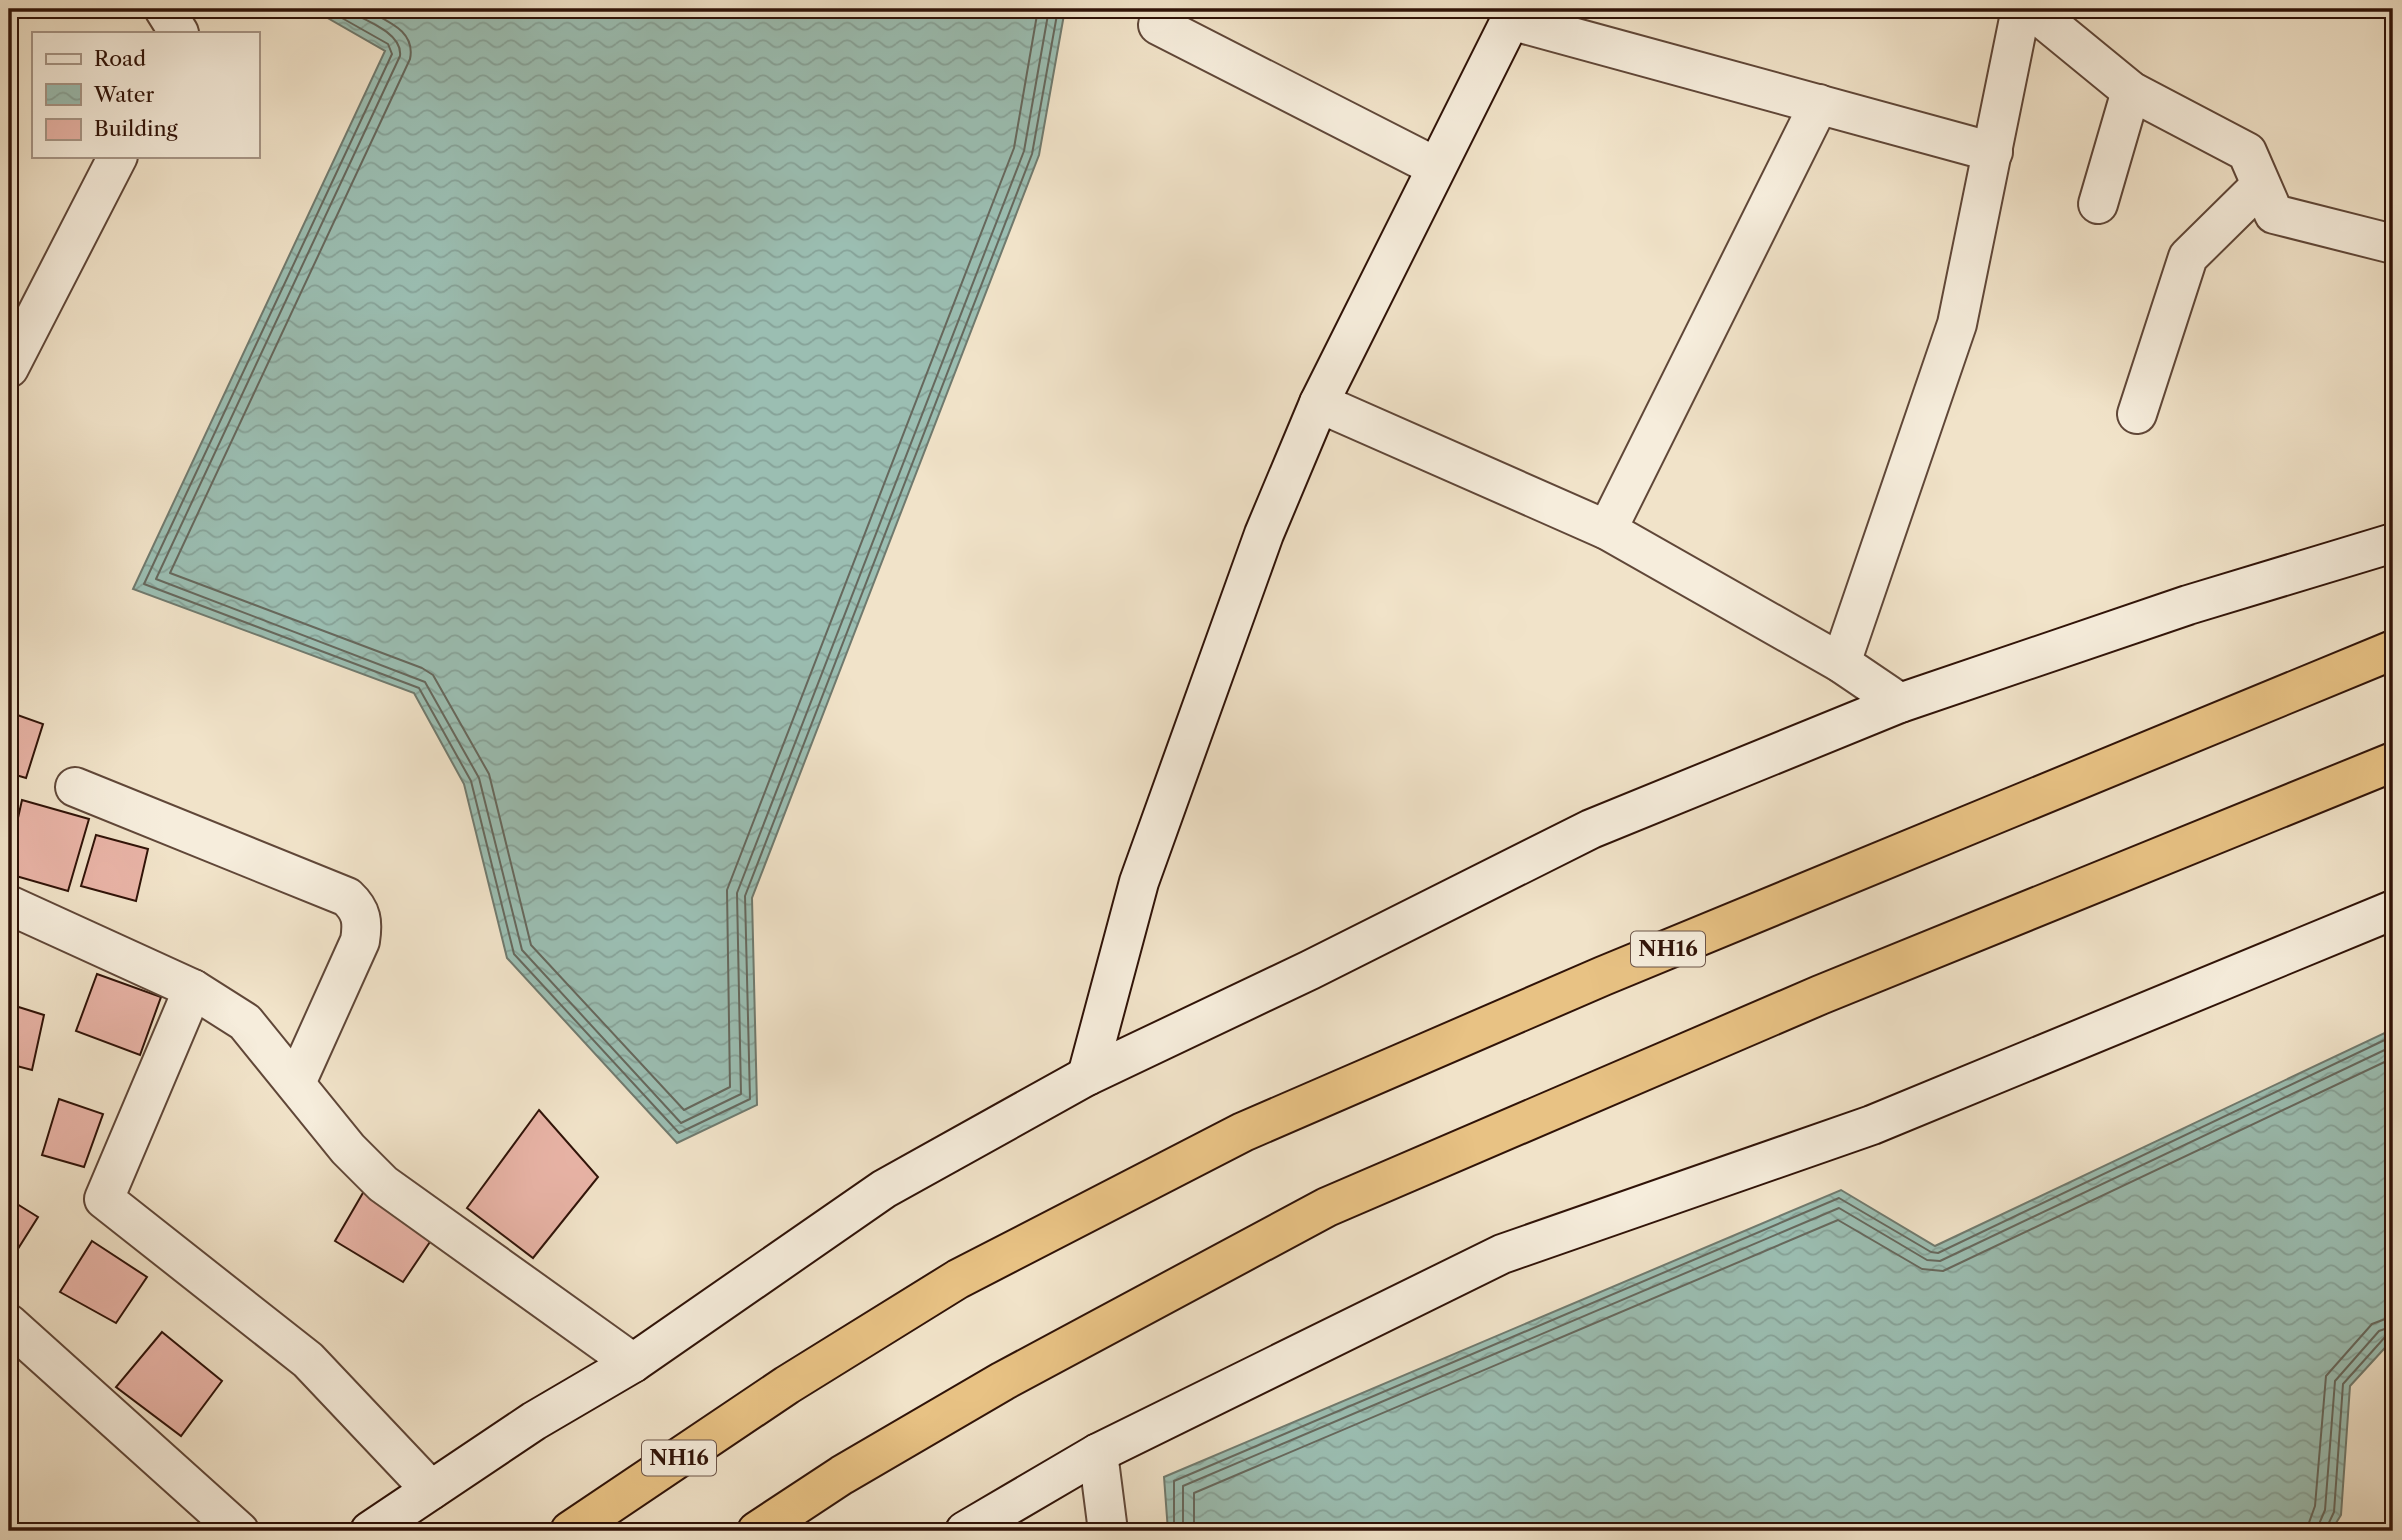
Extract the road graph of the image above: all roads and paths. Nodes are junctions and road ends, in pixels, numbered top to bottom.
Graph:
1 (164, 9) edge
2 (2021, 9) edge
3 (2031, 9) edge
4 (1513, 14) edge
5 (1158, 25) dead end
6 (177, 32) edge
7 (2131, 91) junction
8 (1819, 104) junction
9 (1993, 152) junction
10 (117, 158) edge
11 (1436, 167) junction
12 (2260, 186) junction
13 (2098, 204) dead end
14 (2393, 244) edge
15 (9, 368) edge
16 (1319, 403) junction
17 (2137, 414) dead end
18 (1607, 530) junction
19 (2393, 543) edge
20 (2393, 650) edge
21 (1841, 663) junction
22 (1900, 703) junction
23 (2393, 762) edge
24 (75, 787) dead end
25 (9, 905) edge
26 (2393, 909) edge
27 (193, 989) junction
28 (1087, 1076) junction
29 (296, 1083) junction
30 (9, 1324) edge
31 (633, 1363) junction
32 (1098, 1453) junction
33 (431, 1490) junction
34 (239, 1531) edge
35 (370, 1531) edge
36 (570, 1531) edge
37 (757, 1531) edge
38 (965, 1531) edge
39 (1108, 1531) edge

1 - 6 street
2 - 9 street
3 - 7 street
4 - 8 street
4 - 11 street
5 - 11 street
7 - 12 street
7 - 13 street
8 - 9 street
8 - 18 street
9 - 21 street
10 - 15 street
11 - 16 street
12 - 14 street
12 - 17 street
16 - 18 street
16 - 28 street
18 - 21 street
19 - 22 street
20 - 36 highway, NH16
21 - 22 street
22 - 28 street
23 - 37 highway
24 - 29 street
25 - 27 street
26 - 32 street
27 - 29 street
27 - 33 street
28 - 31 street
29 - 31 street
30 - 34 street
31 - 33 street
32 - 38 street
32 - 39 street
33 - 35 street

